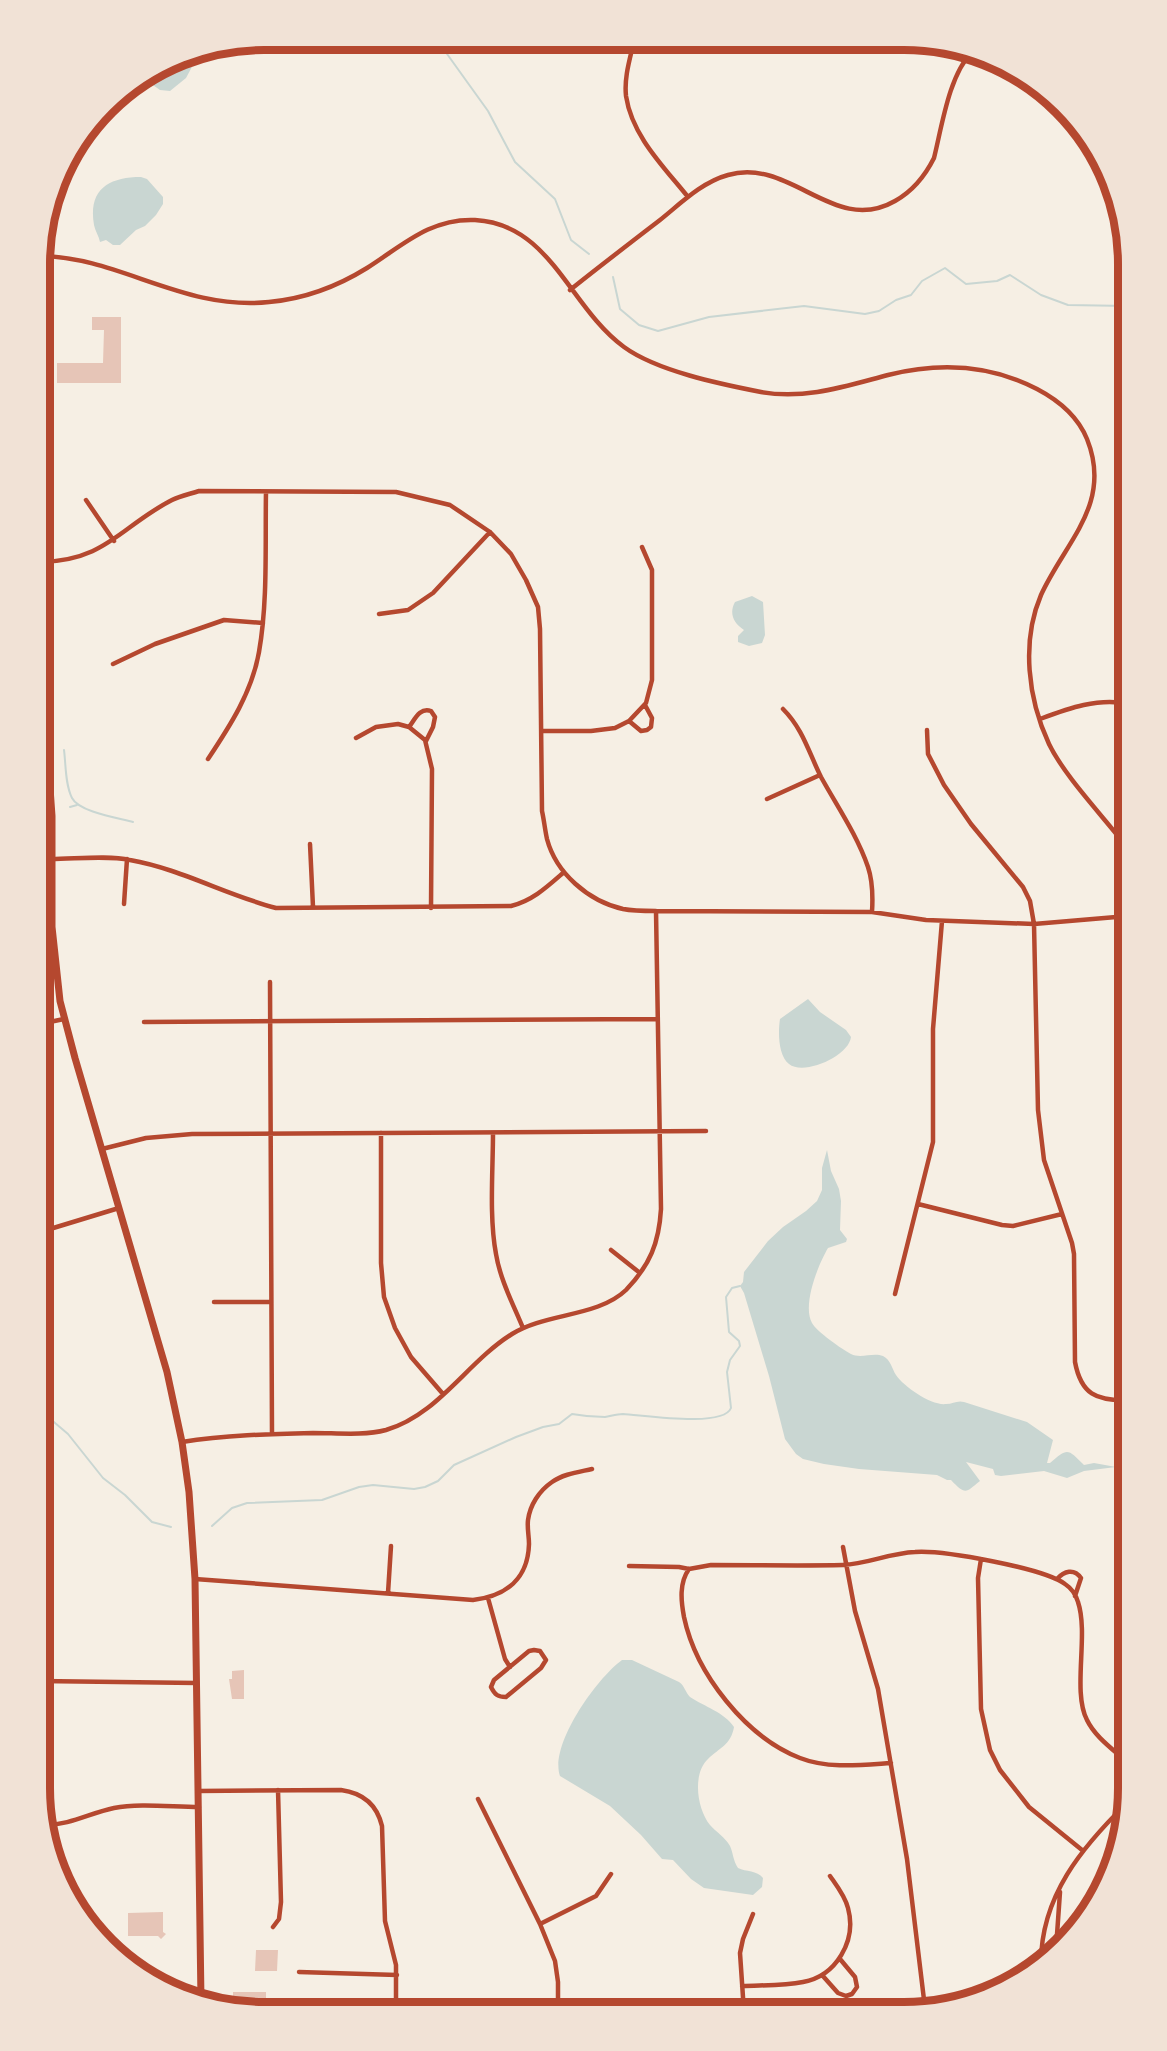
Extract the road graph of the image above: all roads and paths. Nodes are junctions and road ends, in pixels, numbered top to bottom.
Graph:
1 (632, 50) edge
2 (967, 59) edge
3 (688, 197) junction
4 (50, 256) edge
5 (570, 290) junction
6 (266, 492) junction
7 (86, 500) dead end
8 (490, 532) junction
9 (114, 541) junction
10 (642, 547) dead end
11 (50, 561) edge
12 (379, 614) dead end
13 (263, 623) junction
14 (113, 664) dead end
15 (1118, 703) edge
16 (645, 705) junction
17 (783, 709) dead end
18 (1040, 719) junction
19 (629, 721) junction
20 (409, 727) junction
21 (927, 730) dead end
22 (542, 731) junction
23 (356, 738) dead end
24 (426, 742) junction
25 (208, 759) dead end
26 (820, 775) junction
27 (50, 799) edge
28 (767, 800) dead end
29 (1118, 836) edge
30 (310, 844) dead end
31 (51, 859) junction
32 (128, 859) junction
33 (563, 873) junction
34 (124, 904) dead end
35 (313, 907) junction
36 (431, 908) junction
37 (656, 911) junction
38 (872, 912) junction
39 (1118, 917) edge
40 (942, 921) junction
41 (1034, 924) junction
42 (270, 982) dead end
43 (64, 1018) junction
44 (656, 1019) junction
45 (270, 1021) junction
46 (50, 1022) edge
47 (144, 1022) dead end
48 (659, 1131) junction
49 (706, 1131) dead end
50 (493, 1132) junction
51 (271, 1133) junction
52 (381, 1133) junction
53 (102, 1149) junction
54 (918, 1204) junction
55 (119, 1208) junction
56 (1062, 1214) junction
57 (50, 1229) edge
58 (611, 1250) dead end
59 (640, 1274) junction
60 (895, 1294) dead end
61 (214, 1302) dead end
62 (271, 1302) junction
63 (523, 1328) junction
64 (443, 1394) junction
65 (1118, 1400) edge
66 (272, 1434) junction
67 (182, 1442) junction
68 (592, 1469) dead end
69 (391, 1546) dead end
70 (843, 1547) dead end
71 (981, 1559) junction
72 (846, 1564) junction
73 (629, 1566) dead end
74 (689, 1569) junction
75 (195, 1579) junction
76 (1057, 1580) junction
77 (388, 1593) junction
78 (1075, 1596) junction
79 (488, 1598) junction
80 (510, 1667) junction
81 (50, 1681) edge
82 (197, 1683) junction
83 (1118, 1753) edge
84 (891, 1762) junction
85 (278, 1790) junction
86 (198, 1791) junction
87 (478, 1799) dead end
88 (199, 1807) junction
89 (1116, 1814) edge
90 (53, 1825) edge
91 (1082, 1850) junction
92 (611, 1874) dead end
93 (830, 1876) dead end
94 (1060, 1889) junction
95 (753, 1914) dead end
96 (540, 1924) junction
97 (273, 1927) dead end
98 (1057, 1937) edge
99 (1042, 1950) edge
100 (840, 1959) junction
101 (299, 1972) dead end
102 (397, 1974) junction
103 (822, 1975) junction
104 (742, 1986) junction
105 (201, 1992) edge
106 (924, 2001) edge
107 (396, 2002) edge
108 (558, 2002) edge
109 (743, 2002) edge

1 - 3 street
2 - 3 street
3 - 5 street
4 - 5 street
5 - 18 street
6 - 8 street
6 - 9 street
6 - 13 street
7 - 9 street
8 - 12 street
8 - 22 street
9 - 11 street
10 - 16 street
13 - 14 street
13 - 25 street
15 - 18 street
16 - 19 street
16 - 19 street
17 - 26 street
18 - 29 street
19 - 22 street
20 - 23 street
20 - 24 street
20 - 24 street
21 - 41 street
22 - 33 street
24 - 36 street
26 - 28 street
26 - 38 street
27 - 31 main road
30 - 35 street
31 - 32 street
31 - 43 main road
32 - 34 street
32 - 35 street
33 - 36 street
33 - 37 street
35 - 36 street
37 - 38 street
37 - 44 street
38 - 40 street
39 - 41 street
40 - 41 street
40 - 54 street
41 - 56 street
42 - 45 street
43 - 46 street
43 - 53 main road
44 - 45 street
44 - 48 street
45 - 47 street
45 - 51 street
48 - 49 street
48 - 50 street
48 - 59 street
50 - 52 street
50 - 63 street
51 - 52 street
51 - 53 street
51 - 62 street
52 - 64 street
53 - 55 main road
54 - 56 street
54 - 60 street
55 - 57 street
55 - 67 main road
56 - 65 street
58 - 59 street
59 - 63 street
61 - 62 street
62 - 66 street
63 - 64 street
64 - 66 street
66 - 67 street
67 - 75 main road
68 - 79 street
69 - 77 street
70 - 72 street
71 - 72 street
71 - 76 street
71 - 91 street
72 - 74 street
72 - 84 street
73 - 74 street
74 - 84 street
75 - 77 street
75 - 82 main road
76 - 78 street
76 - 78 street
77 - 79 street
78 - 83 street
79 - 80 street
80 - 80 street
81 - 82 street
82 - 86 main road
84 - 106 street
85 - 86 street
85 - 97 street
85 - 102 street
86 - 88 main road
87 - 96 street
88 - 90 street
88 - 105 main road
89 - 91 street
91 - 94 street
92 - 96 street
93 - 100 street
94 - 98 street
94 - 99 street
95 - 104 street
96 - 108 street
100 - 103 street
100 - 103 street
101 - 102 street
102 - 107 street
103 - 104 street
104 - 109 street

